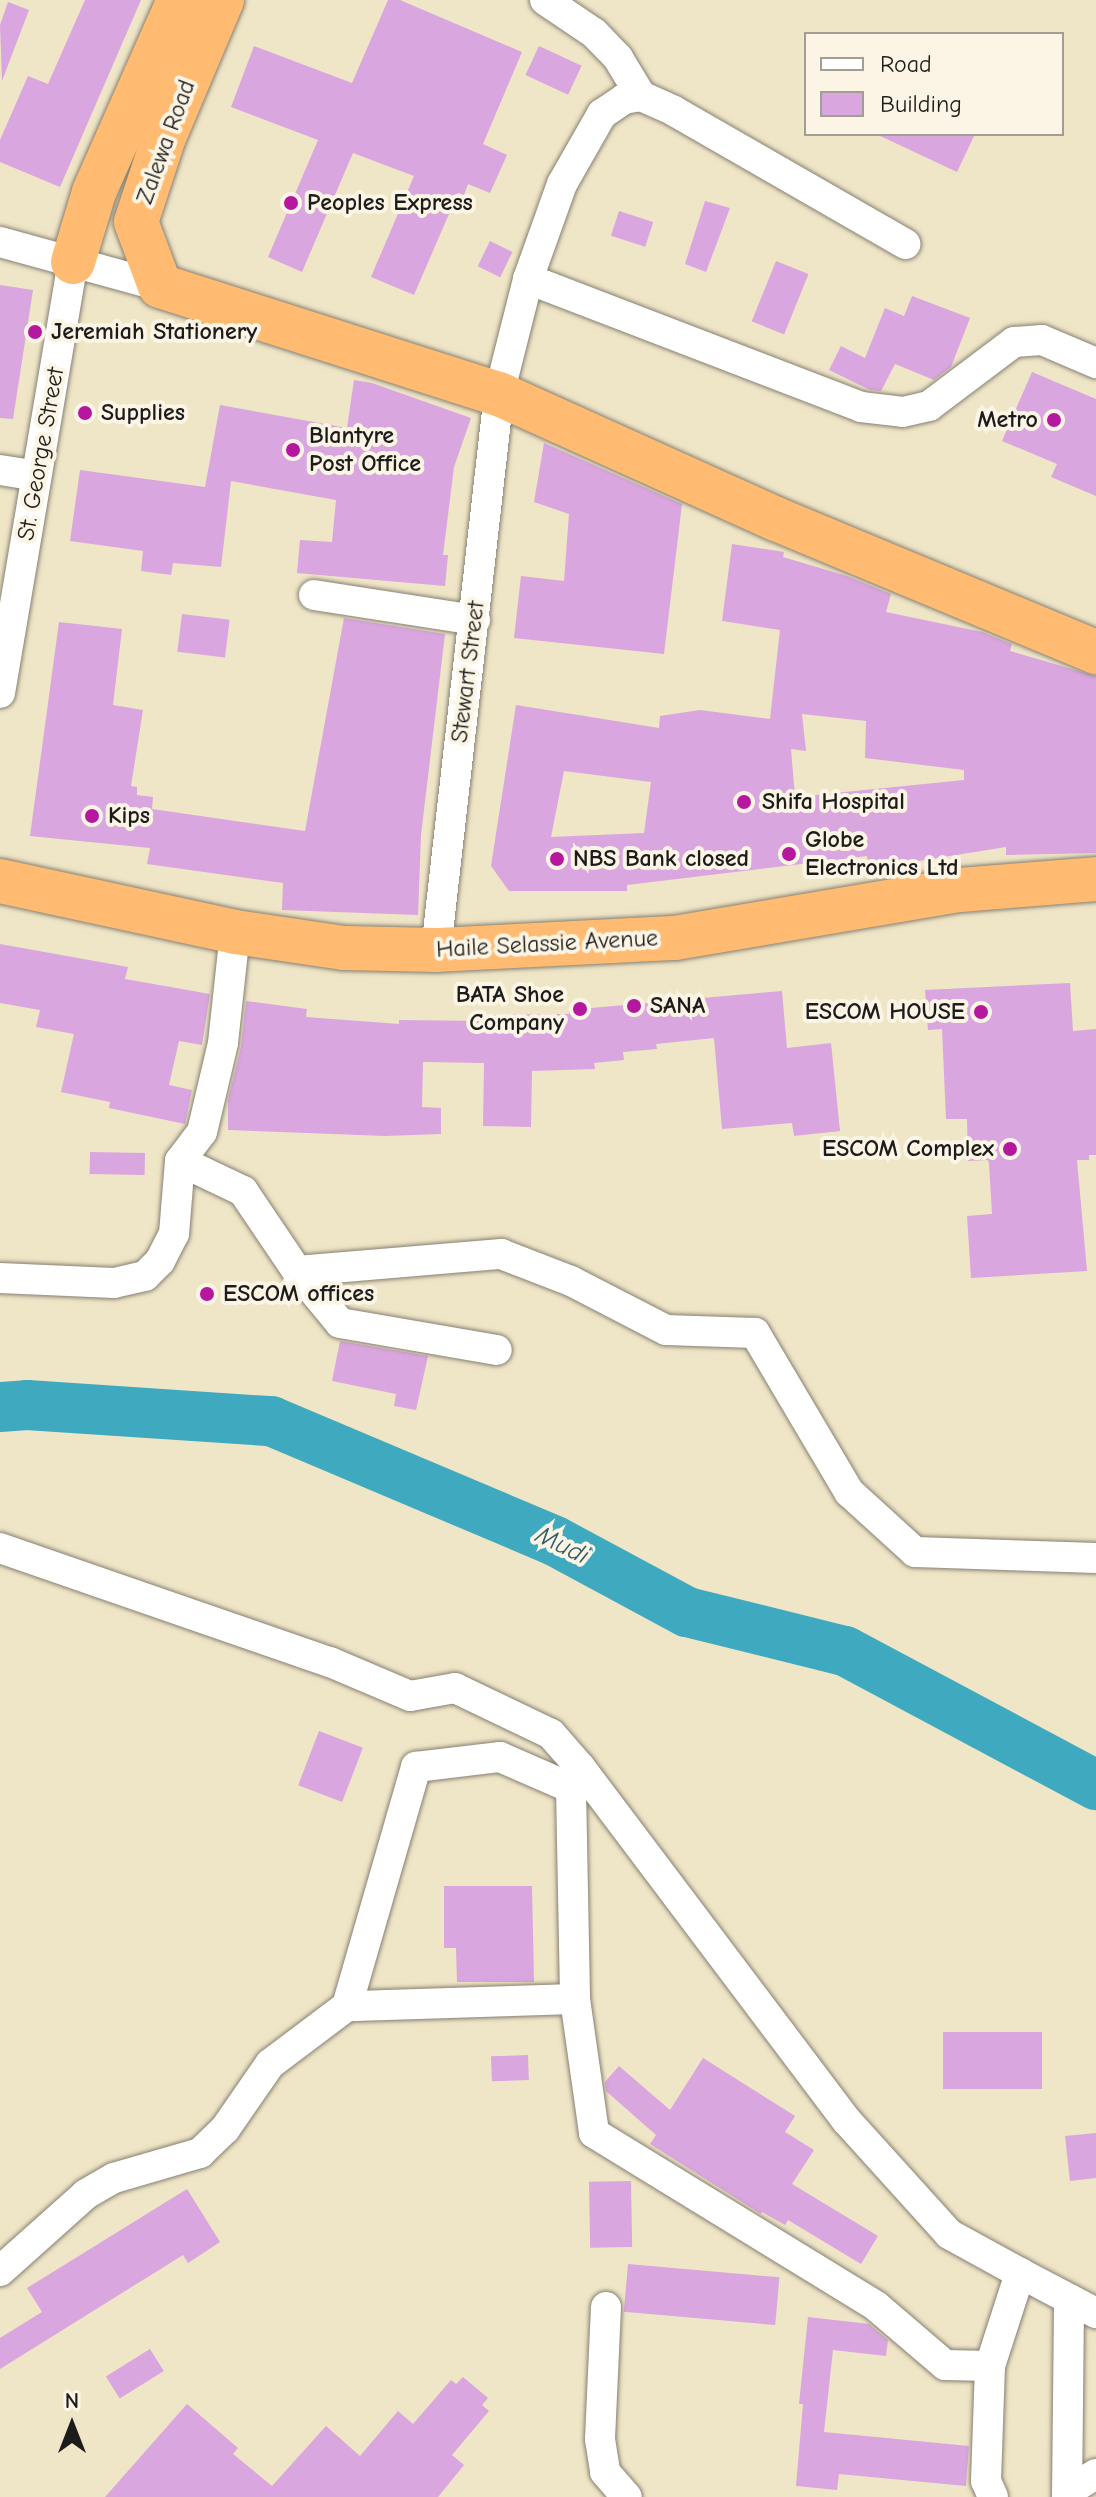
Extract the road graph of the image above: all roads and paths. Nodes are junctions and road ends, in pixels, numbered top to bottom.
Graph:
1 (179, 0) edge
2 (222, 0) edge
3 (545, 0) edge
4 (641, 96) junction
5 (0, 242) edge
6 (905, 244) dead end
7 (73, 262) junction
8 (528, 279) junction
9 (160, 286) junction
10 (1096, 363) edge
11 (499, 394) junction
12 (0, 470) edge
13 (36, 476) junction
14 (314, 595) dead end
15 (475, 620) junction
16 (1096, 652) edge
17 (0, 693) edge
18 (1096, 879) edge
19 (0, 881) edge
20 (235, 932) junction
21 (436, 950) junction
22 (180, 1161) junction
23 (297, 1271) junction
24 (0, 1278) edge
25 (497, 1350) dead end
26 (0, 1548) edge
27 (1096, 1558) edge
28 (575, 1999) junction
29 (347, 2006) junction
30 (0, 2271) edge
31 (1020, 2273) junction
32 (1069, 2299) junction
33 (606, 2307) dead end
34 (1096, 2313) edge
35 (990, 2366) junction
36 (1096, 2474) edge
37 (1067, 2495) edge
38 (627, 2497) edge
39 (993, 2497) edge

1 - 7 highway, Zalewa Road
2 - 9 highway, Zalewa Road
3 - 4 street
4 - 6 street
4 - 8 street, Stewart Street
5 - 7 street
7 - 9 street
7 - 13 street, St. George Street
8 - 10 street
8 - 11 street, Stewart Street
9 - 11 highway
11 - 15 street, Stewart Street
11 - 16 highway
12 - 13 street
13 - 17 street, St. George Street
14 - 15 street
15 - 21 street, Stewart Street
18 - 21 highway, Haile Selassie Avenue
19 - 20 highway, Haile Selassie Avenue
20 - 21 highway, Haile Selassie Avenue
20 - 22 street
22 - 23 street
22 - 24 street
23 - 25 street
23 - 27 street
26 - 31 street
28 - 29 street
28 - 29 street
28 - 35 street
29 - 30 street
31 - 32 street
31 - 35 street
32 - 34 street
32 - 37 street
33 - 38 street
35 - 39 street
36 - 37 street

